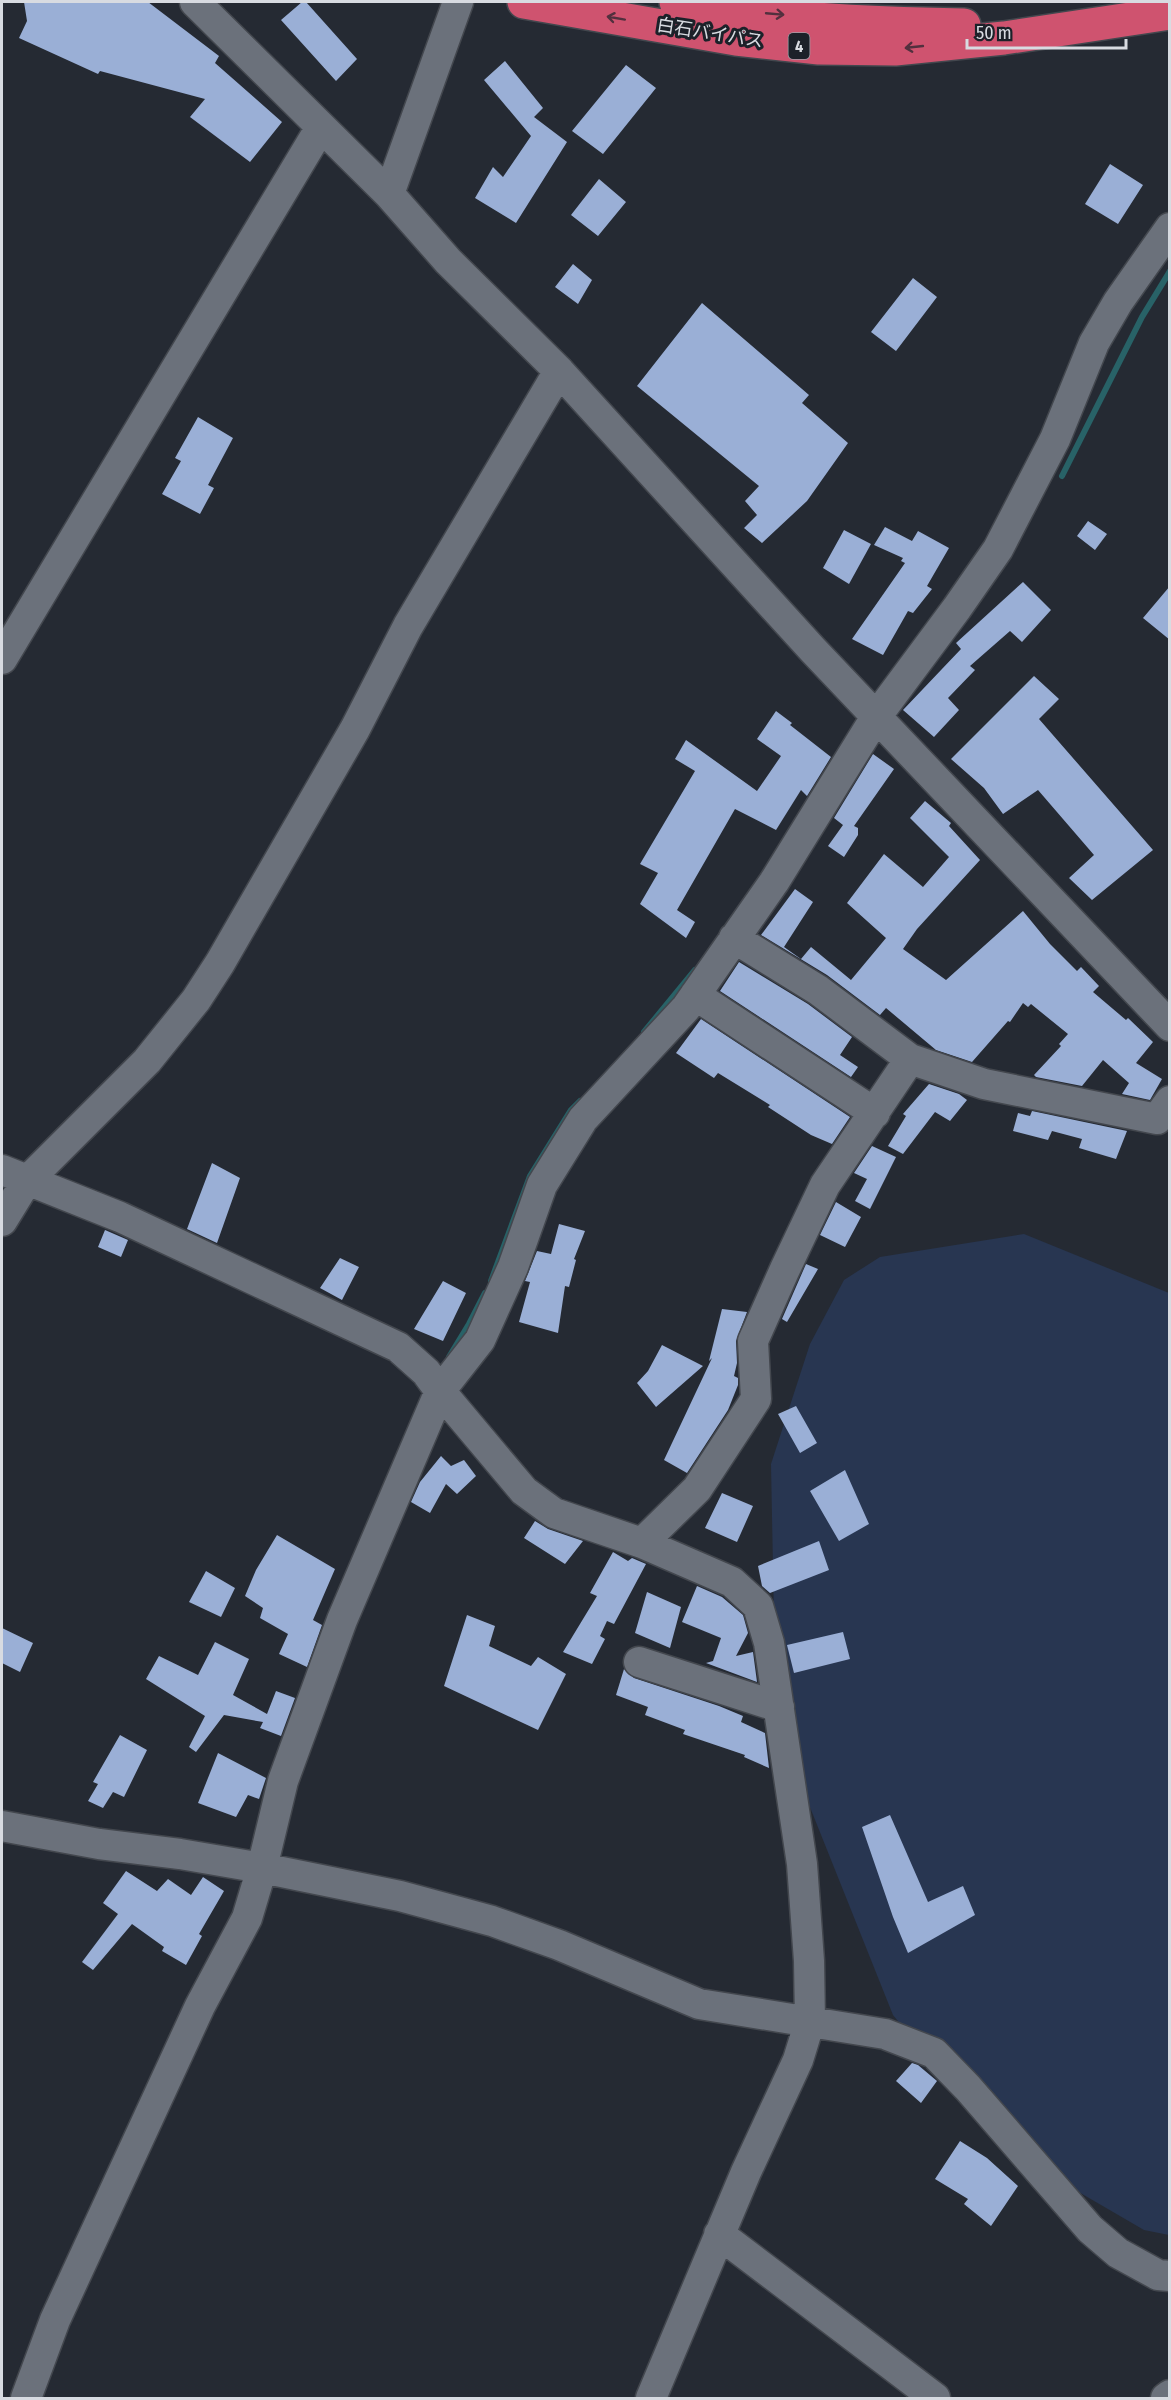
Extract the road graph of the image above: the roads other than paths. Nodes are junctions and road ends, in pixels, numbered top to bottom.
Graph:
1 (195, 2) edge
2 (458, 2) edge
3 (524, 2) edge
4 (676, 2) edge
5 (1170, 13) edge
6 (1076, 27) junction
7 (321, 127) junction
8 (389, 194) junction
9 (1170, 228) edge
10 (559, 370) junction
11 (2, 659) edge
12 (876, 717) junction
13 (734, 938) junction
14 (695, 995) junction
15 (1170, 1026) edge
16 (910, 1059) junction
17 (1170, 1101) edge
18 (875, 1113) junction
19 (14, 1176) edge
20 (2, 1221) edge
21 (440, 1391) junction
22 (642, 1543) junction
23 (639, 1662) dead end
24 (779, 1707) junction
25 (2, 1826) edge
26 (262, 1868) junction
27 (810, 2021) junction
28 (719, 2234) junction
29 (1170, 2276) edge
30 (1170, 2395) edge
31 (26, 2398) edge
32 (651, 2398) edge
33 (935, 2398) edge
34 (1167, 2398) edge

1 - 7 street
2 - 8 street
6 -> 3 highway, 白石バイパス / 4
4 -> 6 highway, 白石バイパス / 4
5 - 6 highway, 白石バイパス / 4
7 - 8 street
7 - 11 street
8 - 10 street
9 - 12 street
10 - 12 street
10 - 19 street
12 - 13 street
12 - 15 street
13 - 14 street
13 - 16 street
14 - 18 street
14 - 21 street
16 - 17 street
16 - 18 street
18 - 22 street
19 - 20 street
19 - 21 street
21 - 22 street
21 - 26 street
22 - 24 street
23 - 24 street
24 - 27 street
25 - 26 street
26 - 27 street
26 - 31 street
27 - 28 street
27 - 29 street
28 - 32 street
28 - 33 street
30 - 34 street

